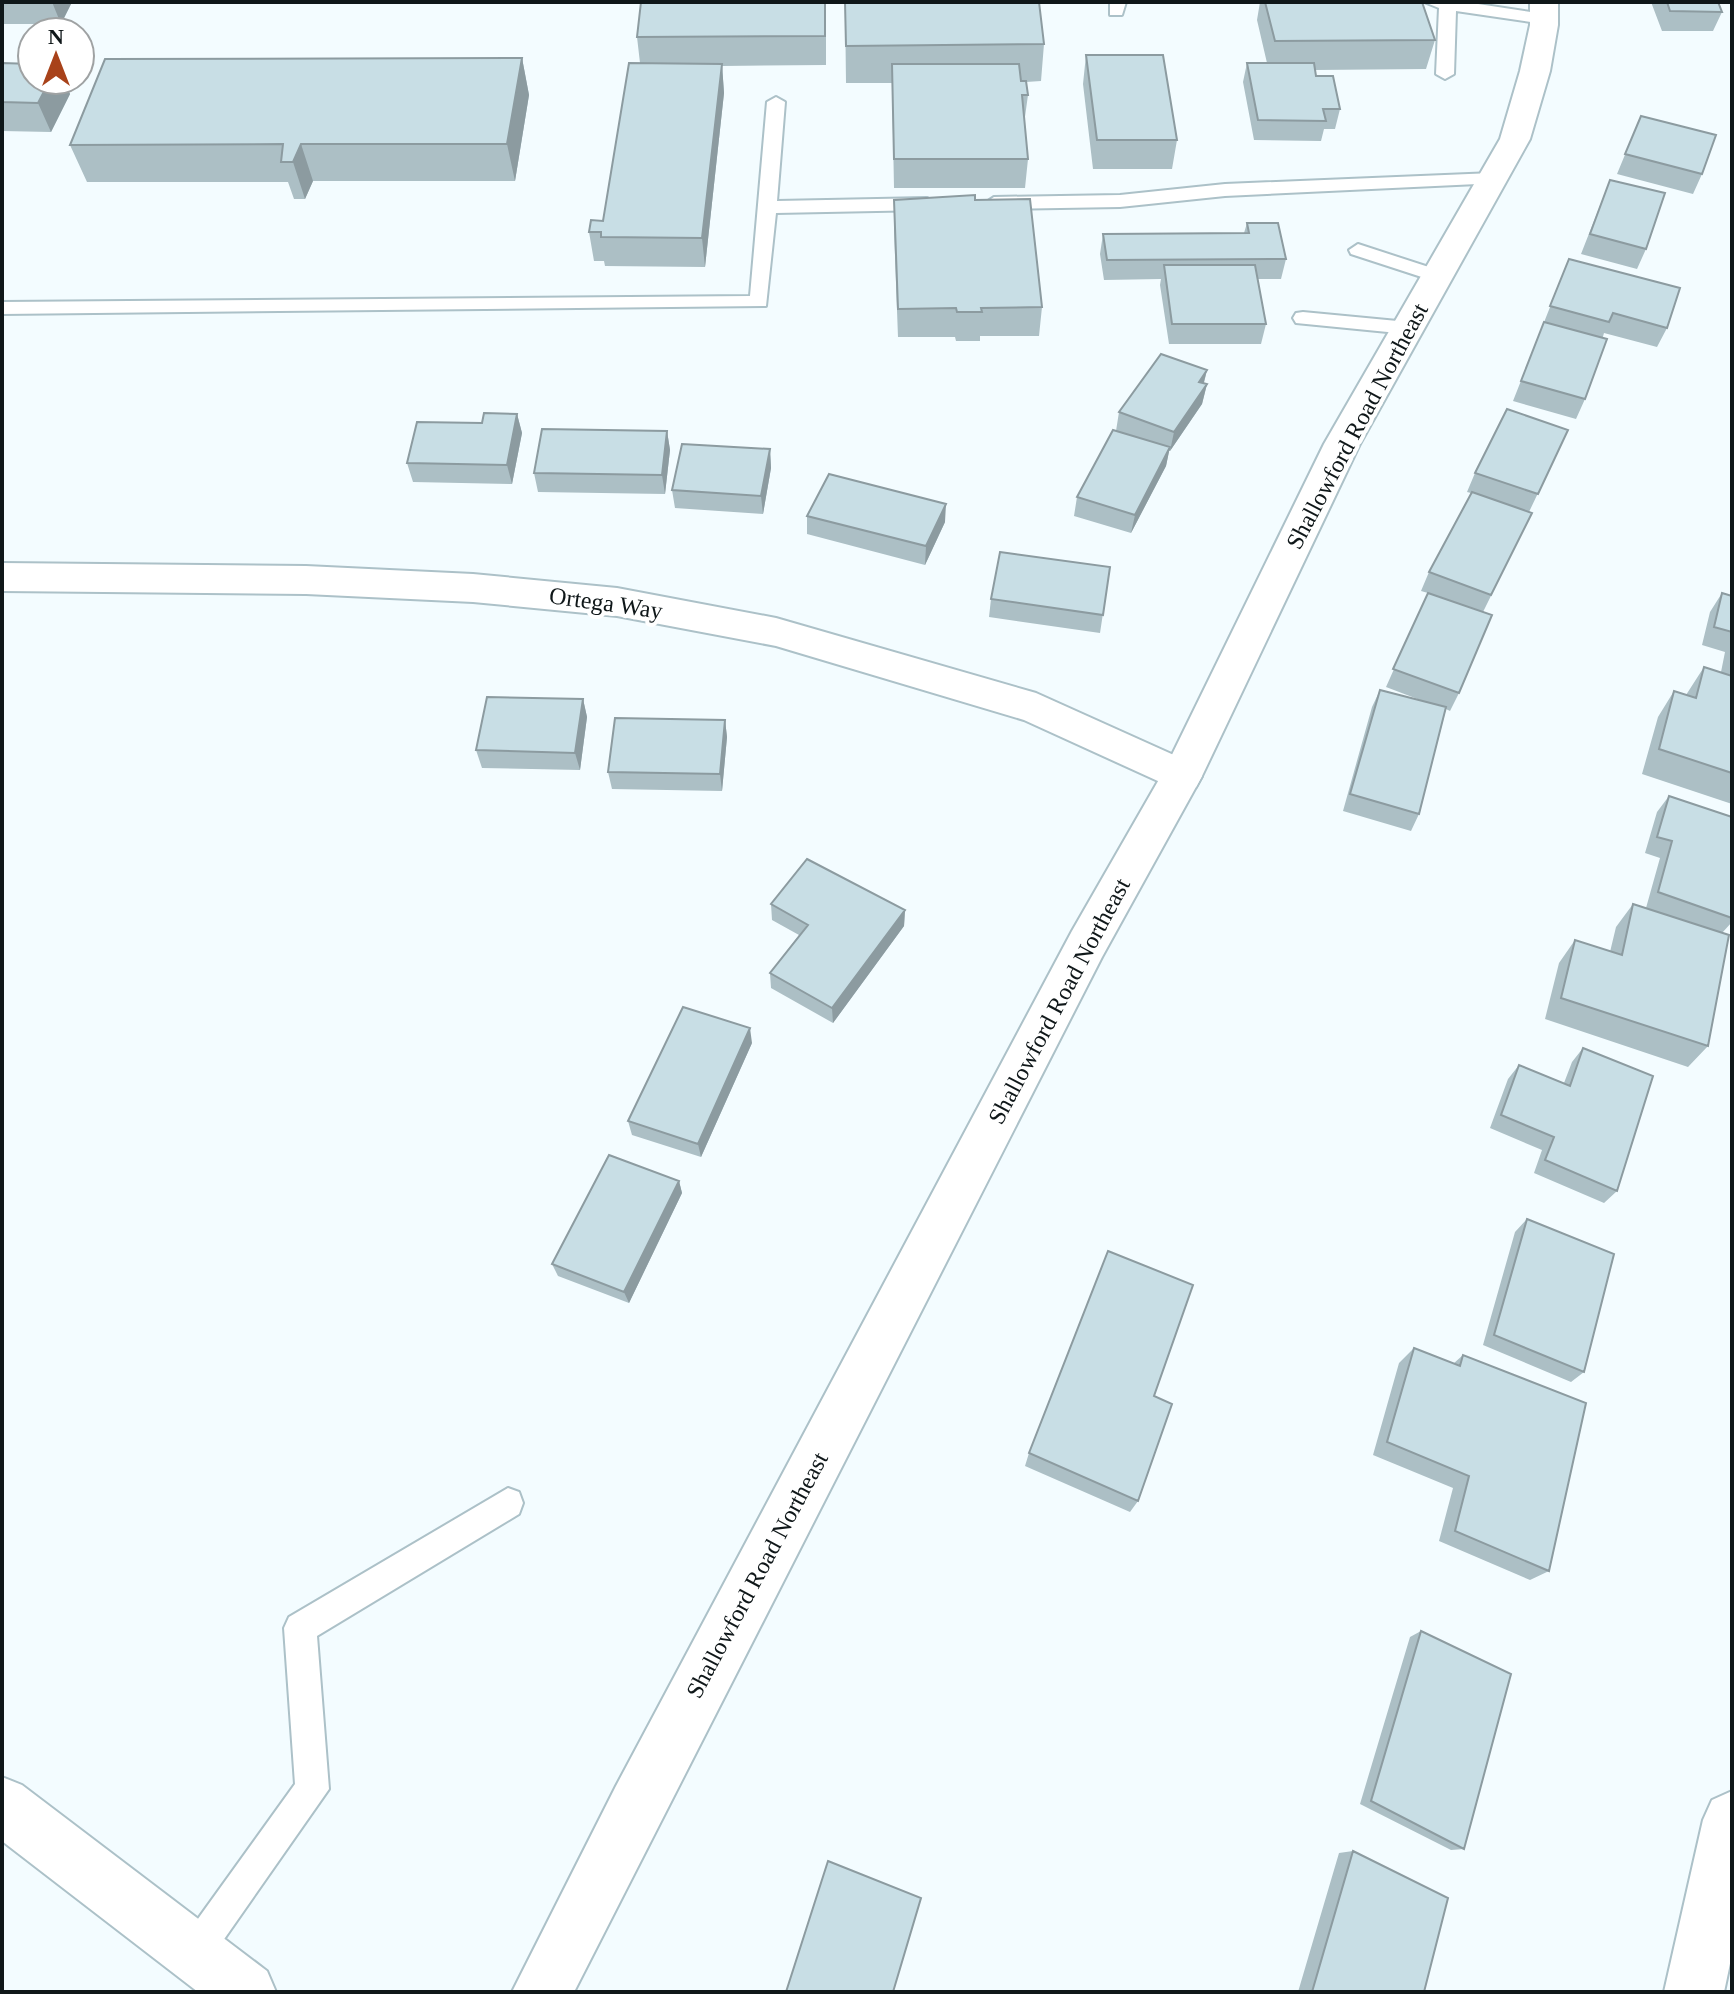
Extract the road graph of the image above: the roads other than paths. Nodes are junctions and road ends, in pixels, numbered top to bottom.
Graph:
1 (1440, 3) edge
2 (1544, 10) edge
3 (1445, 74) dead end
4 (776, 102) dead end
5 (1493, 179) junction
6 (767, 207) junction
7 (1358, 250) dead end
8 (1437, 276) junction
9 (2, 308) edge
10 (1303, 318) dead end
11 (1408, 328) junction
12 (2, 577) edge
13 (1182, 776) junction
14 (508, 1503) dead end
15 (2, 1805) edge
16 (1732, 1820) edge
17 (194, 1953) junction
18 (246, 1992) edge
19 (542, 1992) edge
20 (1694, 1992) edge

1 - 2 lane
1 - 3 lane
2 - 5 street, Shallowford Road Northeast
4 - 6 lane
5 - 6 lane
5 - 8 street, Shallowford Road Northeast
6 - 9 lane
7 - 8 lane
8 - 11 street, Shallowford Road Northeast
10 - 11 lane
11 - 13 street, Shallowford Road Northeast
12 - 13 street, Ortega Way
13 - 19 street, Shallowford Road Northeast
14 - 17 lane
15 - 17 street
16 - 20 street
17 - 18 street

